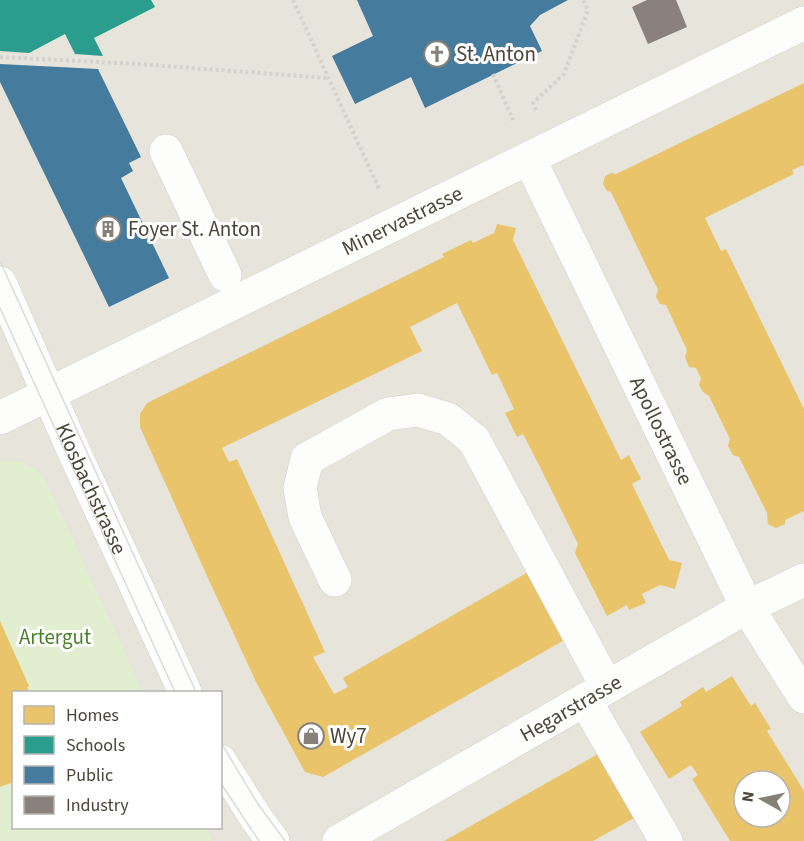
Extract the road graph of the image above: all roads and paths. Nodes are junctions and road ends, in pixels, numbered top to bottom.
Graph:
1 (293, 0) edge
2 (583, 0) edge
3 (804, 23) edge
4 (0, 57) edge
5 (493, 74) dead end
6 (328, 78) junction
7 (508, 109) dead end
8 (537, 112) dead end
9 (166, 151) dead end
10 (529, 158) junction
11 (383, 198) dead end
12 (225, 275) dead end
13 (0, 283) edge
14 (49, 395) junction
15 (0, 418) edge
16 (335, 580) dead end
17 (804, 580) edge
18 (747, 607) junction
19 (184, 691) edge
20 (596, 694) junction
21 (804, 697) edge
22 (222, 764) edge
23 (273, 841) edge
24 (339, 841) edge
25 (666, 841) edge

1 - 6 path
2 - 8 path
3 - 10 street, Minervastrasse
4 - 6 path
5 - 7 path
6 - 11 path
9 - 12 street
10 - 14 street, Minervastrasse
10 - 18 street, Apollostrasse
13 - 14 street, Klosbachstrasse
14 - 15 street, Minervastrasse
14 - 19 street, Klosbachstrasse
16 - 20 street
17 - 18 street, Hegarstrasse
18 - 20 street, Hegarstrasse
18 - 21 street, Apollostrasse
20 - 24 street, Hegarstrasse
20 - 25 street
22 - 23 street

